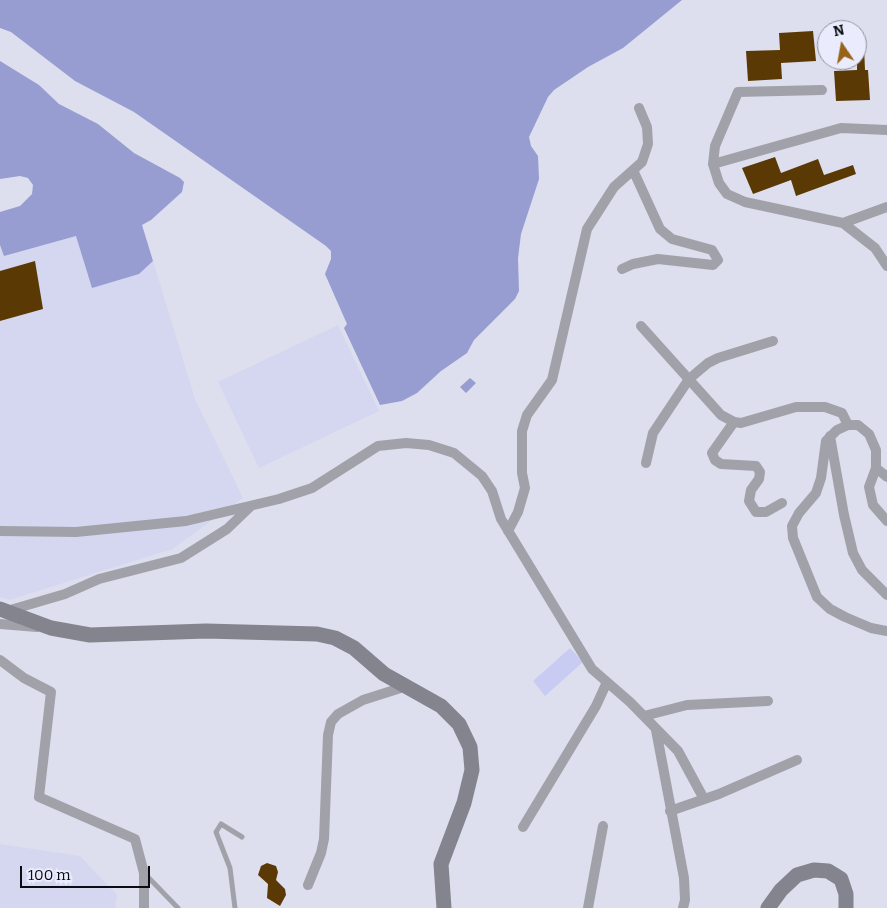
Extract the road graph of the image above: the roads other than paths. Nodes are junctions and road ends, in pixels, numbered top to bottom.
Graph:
1 (822, 90) dead end
2 (639, 108) dead end
3 (887, 130) edge
4 (714, 164) junction
5 (633, 170) junction
6 (887, 207) edge
7 (843, 223) junction
8 (887, 266) edge
9 (622, 269) dead end
10 (641, 326) dead end
11 (773, 341) dead end
12 (688, 379) junction
13 (734, 422) junction
14 (848, 425) junction
15 (830, 436) junction
16 (646, 463) dead end
17 (876, 468) junction
18 (887, 477) edge
19 (782, 503) dead end
20 (252, 506) junction
21 (887, 521) edge
22 (0, 531) edge
23 (508, 531) junction
24 (887, 595) edge
25 (2, 615) edge
26 (887, 631) edge
27 (0, 660) edge
28 (607, 682) junction
29 (407, 686) junction
30 (768, 701) dead end
31 (644, 716) junction
32 (656, 730) junction
33 (797, 760) dead end
34 (704, 800) junction
35 (670, 811) junction
36 (603, 826) dead end
37 (523, 827) dead end
38 (242, 837) dead end
39 (144, 873) junction
40 (308, 885) dead end
41 (144, 908) edge
42 (178, 908) edge
43 (235, 908) edge
44 (444, 908) edge
45 (588, 908) edge
46 (683, 908) edge
47 (768, 908) edge
48 (846, 908) edge

1 - 4 street
2 - 5 street
3 - 4 street
4 - 7 street
5 - 9 street
5 - 23 street
6 - 7 street
7 - 8 street
10 - 12 street
11 - 12 street
12 - 13 street
12 - 16 street
13 - 14 street
13 - 19 street
14 - 15 street
14 - 17 street
15 - 24 street
15 - 26 street
17 - 18 street
17 - 21 street
20 - 22 street
20 - 23 street
20 - 25 street
23 - 28 street
25 - 29 street
27 - 39 street
28 - 31 street
28 - 37 street
29 - 40 street
29 - 44 street
30 - 31 street
31 - 32 street
32 - 34 street
32 - 35 street
33 - 34 street
34 - 35 street
35 - 46 street
36 - 45 street
38 - 43 lane
39 - 41 street
39 - 42 lane
47 - 48 street

